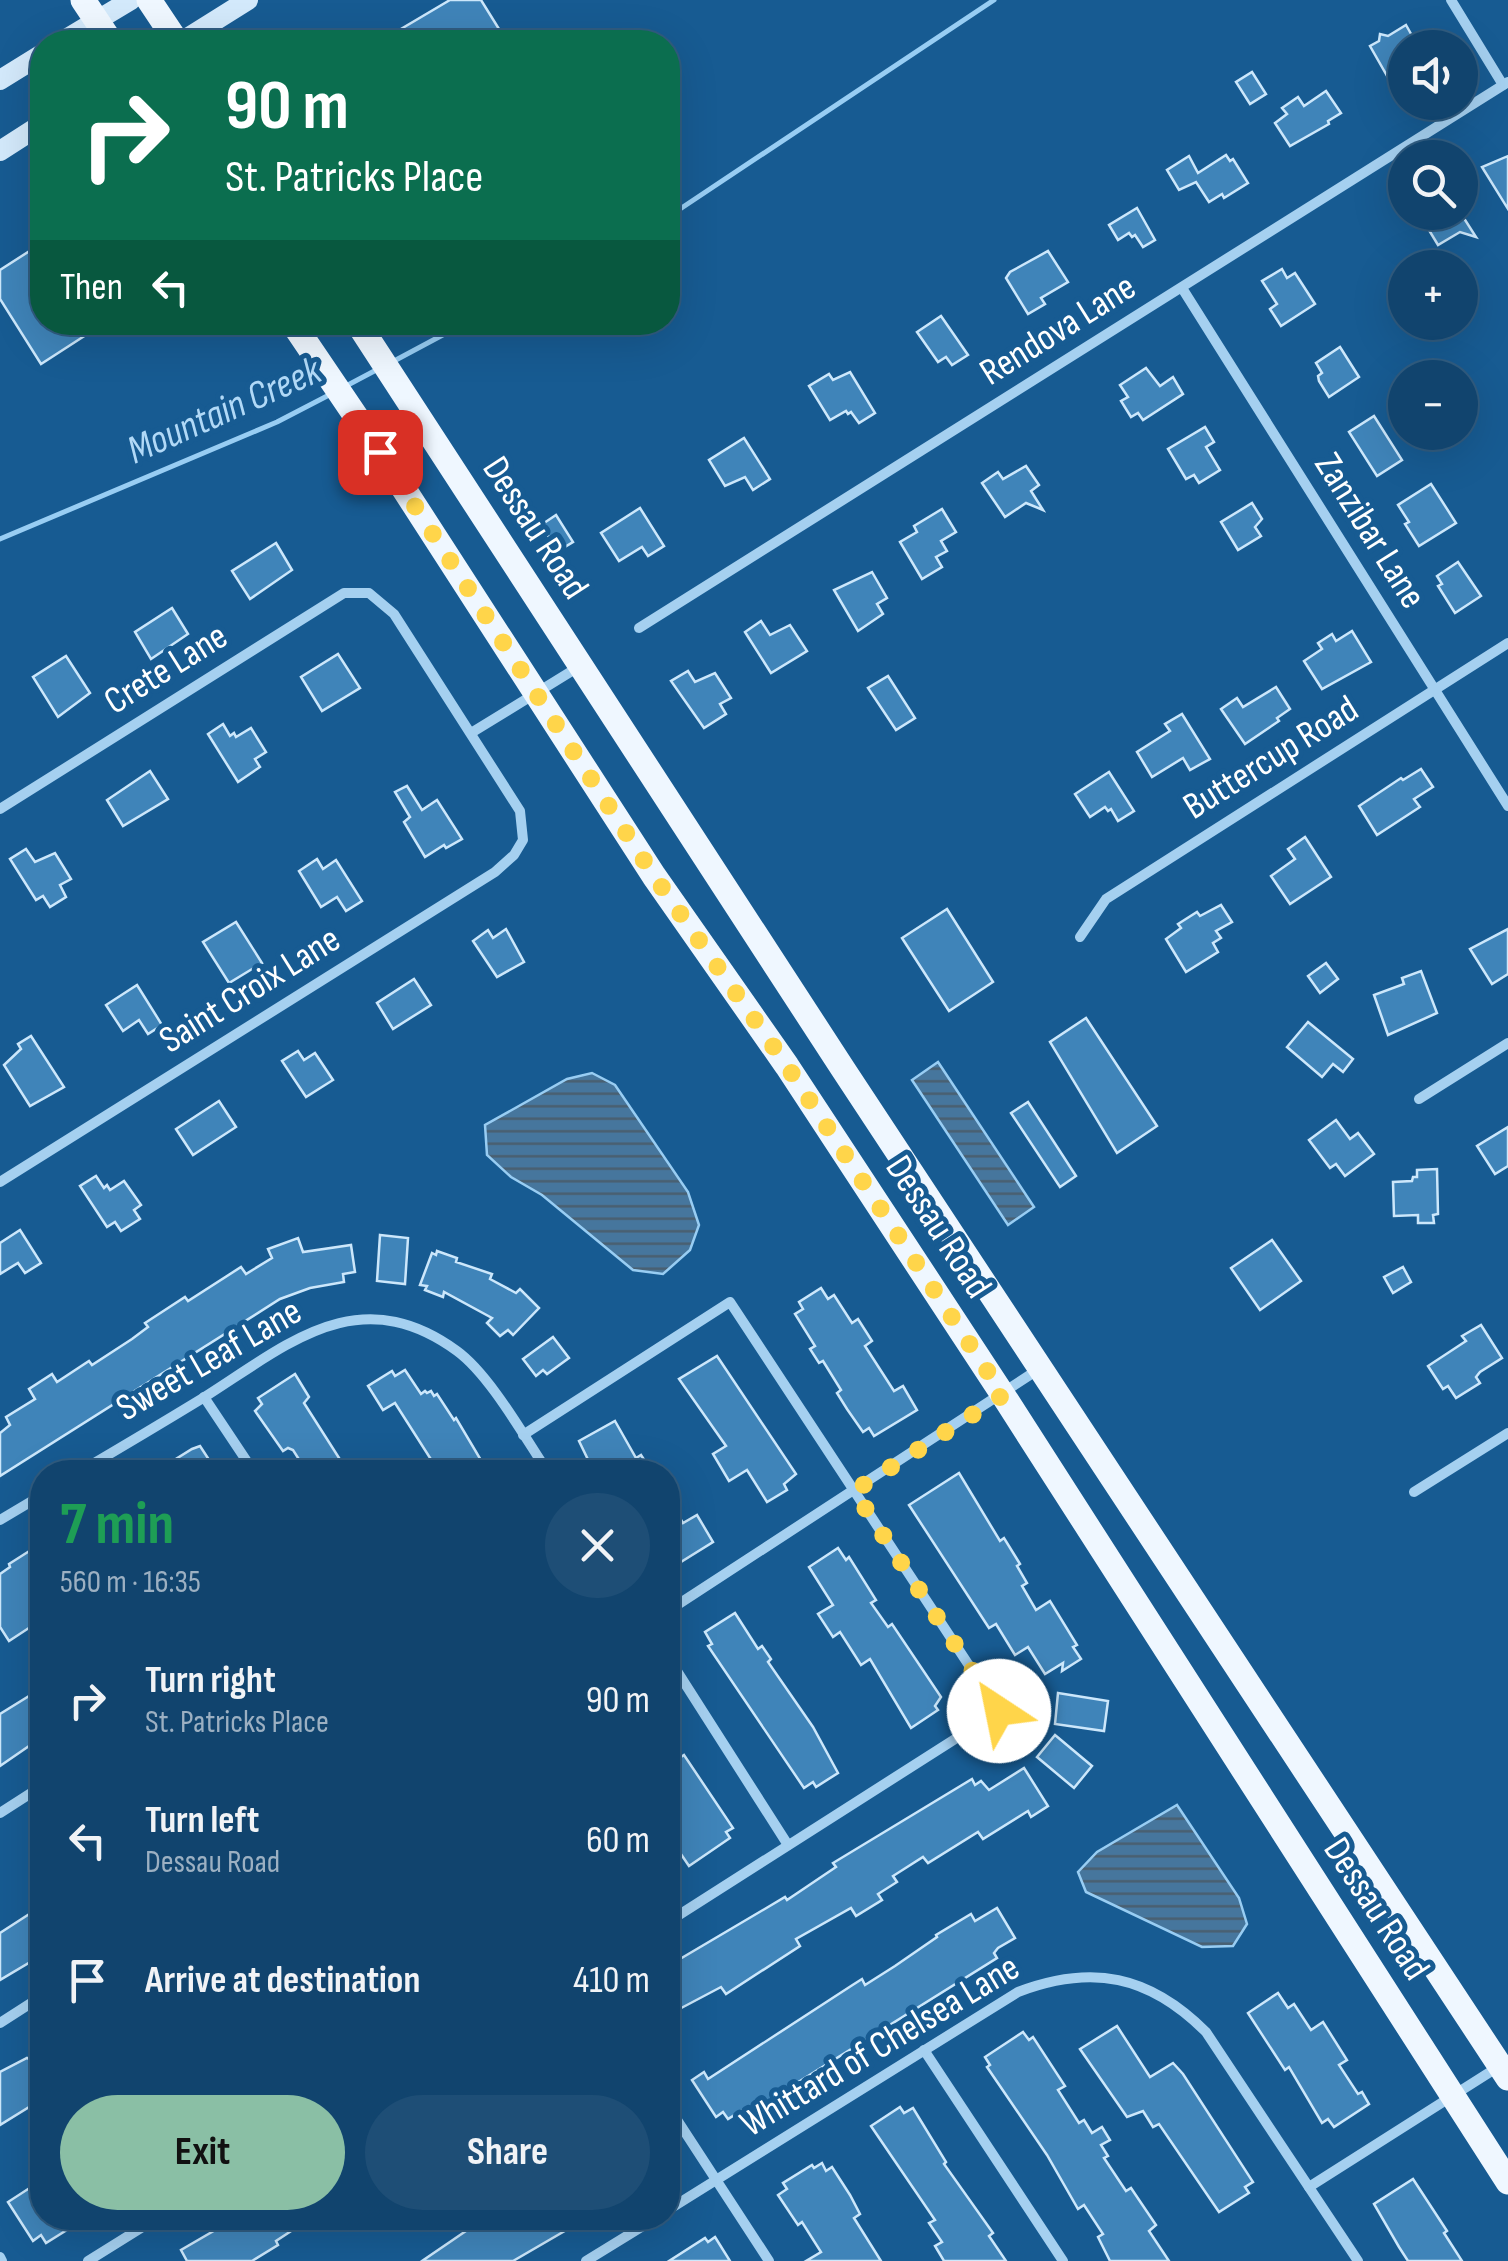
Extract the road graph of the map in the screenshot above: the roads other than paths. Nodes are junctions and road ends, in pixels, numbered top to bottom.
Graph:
1 (131, 0) edge
2 (149, 0) edge
3 (248, 0) edge
4 (1450, 0) edge
5 (90, 10) edge
6 (72, 30) edge
7 (170, 30) edge
8 (199, 30) edge
9 (30, 61) edge
10 (0, 80) edge
11 (1506, 84) edge
12 (30, 131) edge
13 (0, 150) edge
14 (1182, 288) junction
15 (300, 335) edge
16 (365, 335) edge
17 (638, 628) dead end
18 (1508, 643) edge
19 (581, 666) junction
20 (1435, 690) junction
21 (535, 694) junction
22 (471, 733) junction
23 (1508, 806) edge
24 (0, 809) edge
25 (1080, 937) dead end
26 (1508, 1043) edge
27 (1420, 1099) dead end
28 (0, 1182) edge
29 (1040, 1369) junction
30 (1003, 1395) junction
31 (204, 1397) junction
32 (1508, 1432) edge
33 (523, 1435) junction
34 (99, 1460) edge
35 (246, 1460) edge
36 (540, 1460) edge
37 (854, 1491) junction
38 (1414, 1492) dead end
39 (30, 1502) edge
40 (0, 1520) edge
41 (680, 1603) edge
42 (680, 1676) edge
43 (30, 1793) edge
44 (0, 1812) edge
45 (788, 1845) junction
46 (680, 1914) edge
47 (30, 2004) edge
48 (0, 2023) edge
49 (924, 2050) junction
50 (1504, 2072) edge
51 (1450, 2095) junction
52 (680, 2124) edge
53 (716, 2180) junction
54 (1508, 2182) edge
55 (1310, 2188) junction
56 (680, 2202) edge
57 (138, 2230) edge
58 (636, 2230) edge
59 (88, 2261) edge
60 (586, 2261) edge
61 (769, 2261) edge
62 (1063, 2261) edge
63 (1358, 2261) edge

1 - 5 main road
2 - 7 main road
3 - 8 main road
4 - 11 street
5 - 6 main road
9 - 10 main road
11 - 14 street, Rendova Lane
12 - 13 main road
14 - 17 street, Rendova Lane
14 - 20 street, Zanzibar Lane
15 - 21 main road, Dessau Road
16 - 19 main road, Dessau Road
18 - 20 street, Buttercup Road
19 - 21 street
19 - 29 main road, Dessau Road
20 - 23 street, Zanzibar Lane
20 - 25 street, Buttercup Road
21 - 22 street
21 - 30 main road, Dessau Road
22 - 24 street, Crete Lane
22 - 28 street, Saint Croix Lane
26 - 27 street
29 - 30 street
29 - 50 main road, Dessau Road
30 - 37 street
30 - 51 main road, Dessau Road
31 - 33 street, Sweet Leaf Lane
31 - 34 street, Sweet Leaf Lane
31 - 35 street
32 - 38 street
33 - 36 street, Sweet Leaf Lane
33 - 37 street
37 - 41 street
37 - 45 street
39 - 40 street
42 - 45 street
43 - 44 street
45 - 46 street
47 - 48 street
49 - 53 street, Whittard of Chelsea Lane
49 - 55 street, Whittard of Chelsea Lane
49 - 62 street
50 - 51 street
51 - 54 main road, Dessau Road
51 - 55 street
52 - 53 street
53 - 56 street, Whittard of Chelsea Lane
53 - 61 street
55 - 63 street, Whittard of Chelsea Lane
57 - 59 street
58 - 60 street

